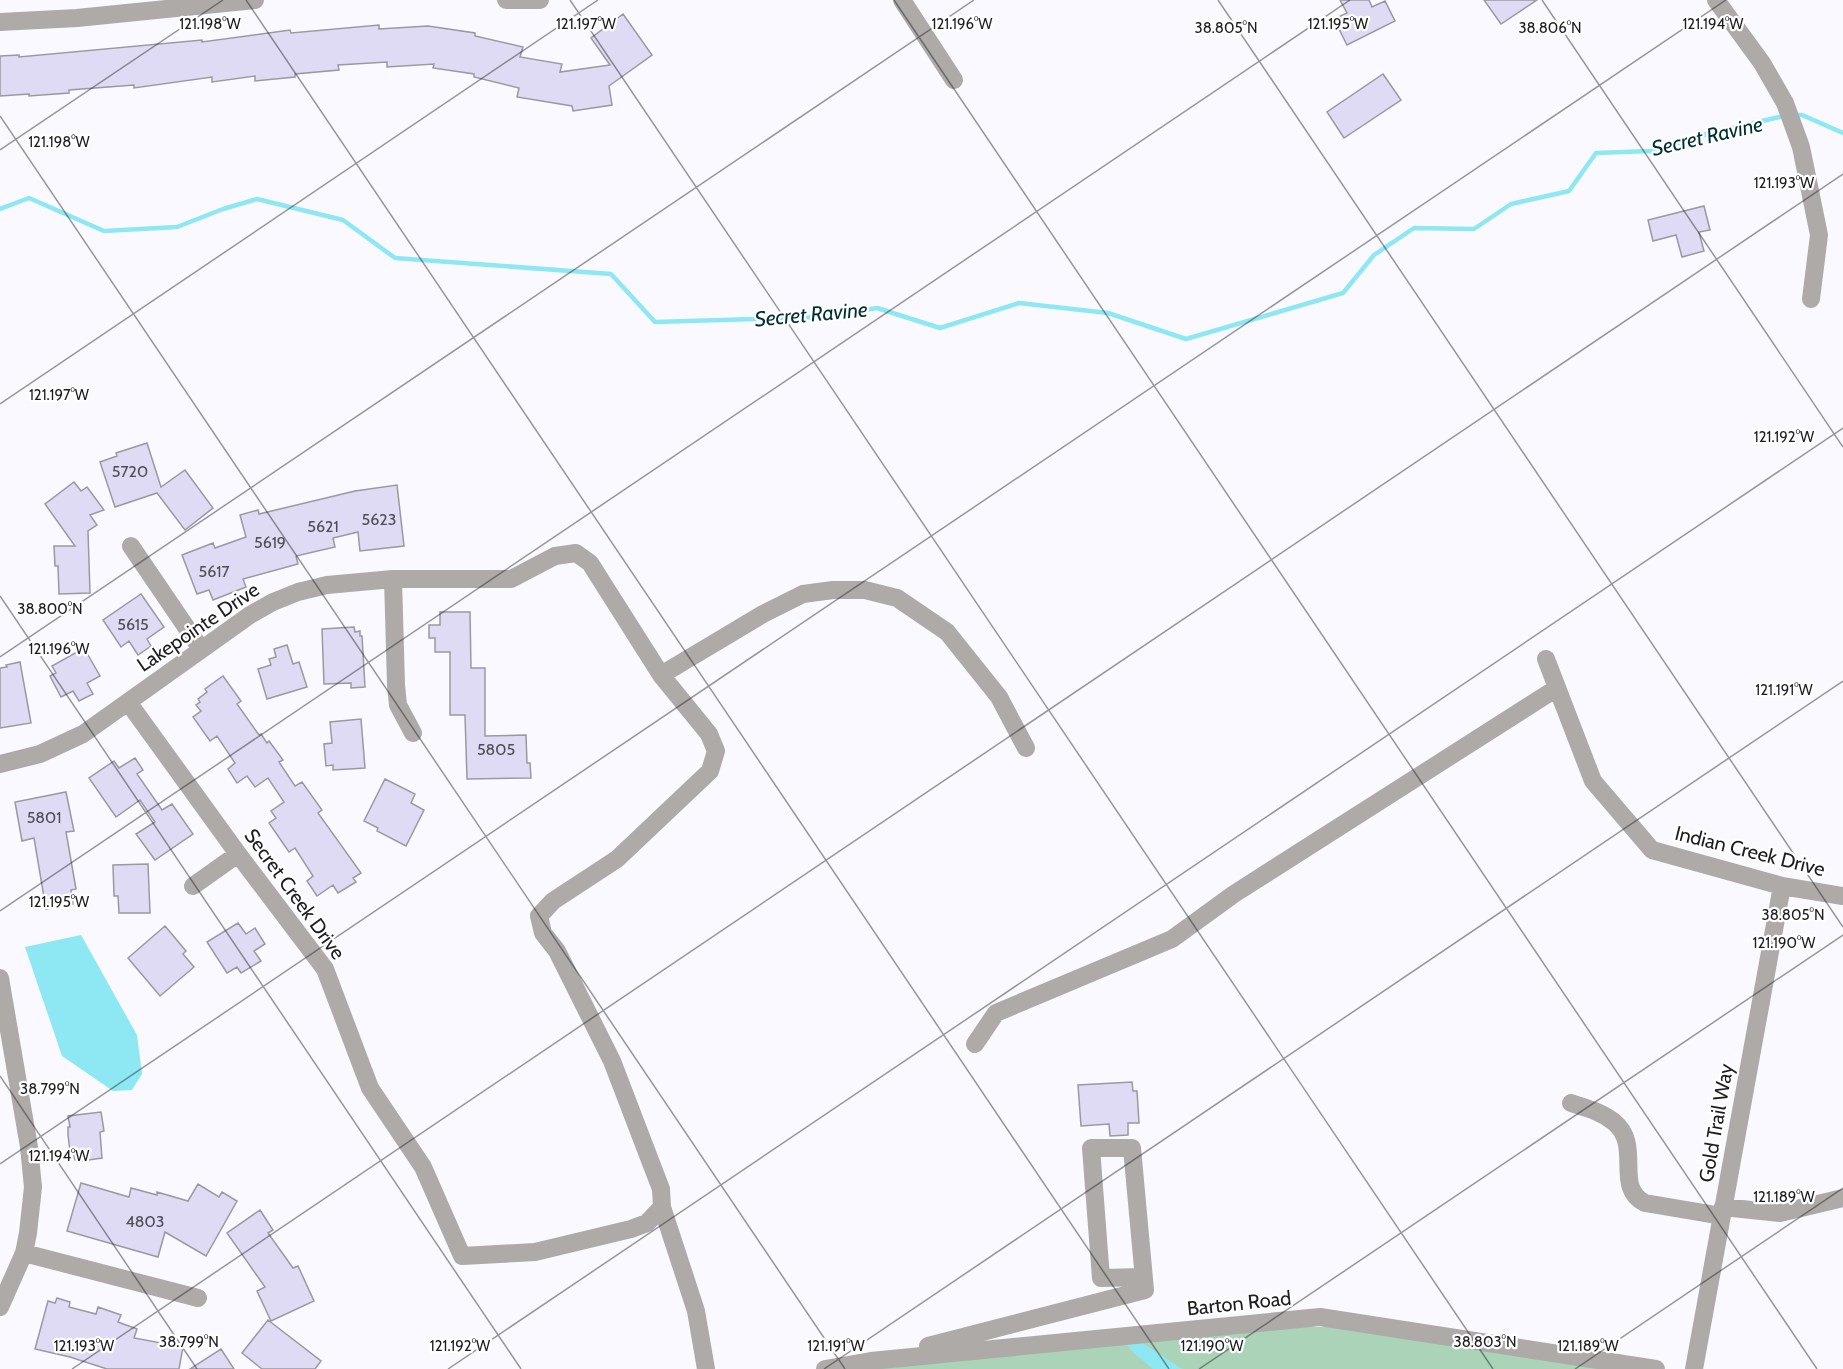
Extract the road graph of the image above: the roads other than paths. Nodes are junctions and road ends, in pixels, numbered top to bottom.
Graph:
1 (255, 0) edge
2 (505, 0) edge
3 (540, 0) edge
4 (902, 0) edge
5 (1716, 0) edge
6 (0, 21) edge
7 (954, 80) dead end
8 (1811, 299) dead end
9 (130, 546) dead end
10 (393, 579) junction
11 (201, 649) junction
12 (1546, 659) dead end
13 (661, 675) junction
14 (1557, 688) junction
15 (128, 702) junction
16 (413, 733) dead end
17 (1026, 748) dead end
18 (0, 764) edge
19 (237, 854) junction
20 (193, 886) dead end
21 (1782, 886) junction
22 (1843, 896) edge
23 (0, 978) edge
24 (975, 1044) dead end
25 (1571, 1103) dead end
26 (1843, 1198) edge
27 (662, 1207) junction
28 (1722, 1212) junction
29 (24, 1253) junction
30 (1143, 1277) junction
31 (198, 1298) dead end
32 (0, 1307) edge
33 (871, 1361) junction
34 (706, 1369) edge
35 (825, 1369) edge
36 (1656, 1369) edge
37 (1694, 1369) edge

1 - 6 street
2 - 3 street
4 - 7 street
5 - 8 street
9 - 11 street
10 - 11 street, Lakepointe Drive
10 - 13 street, Lakepointe Drive
10 - 16 street
11 - 15 street, Lakepointe Drive
12 - 14 street, Indian Creek Drive
13 - 17 street
13 - 27 street
14 - 21 street, Indian Creek Drive
14 - 24 street
15 - 18 street, Lakepointe Drive
15 - 19 street, Secret Creek Drive
19 - 20 street
19 - 27 street, Secret Creek Drive
21 - 22 street, Indian Creek Drive
21 - 28 street, Gold Trail Way
23 - 29 street
25 - 28 street
26 - 28 street
27 - 34 street
28 - 37 street, Gold Trail Way
29 - 31 street
29 - 32 street
30 - 30 street
30 - 33 street
33 - 35 street, Barton Road
33 - 36 street, Barton Road

